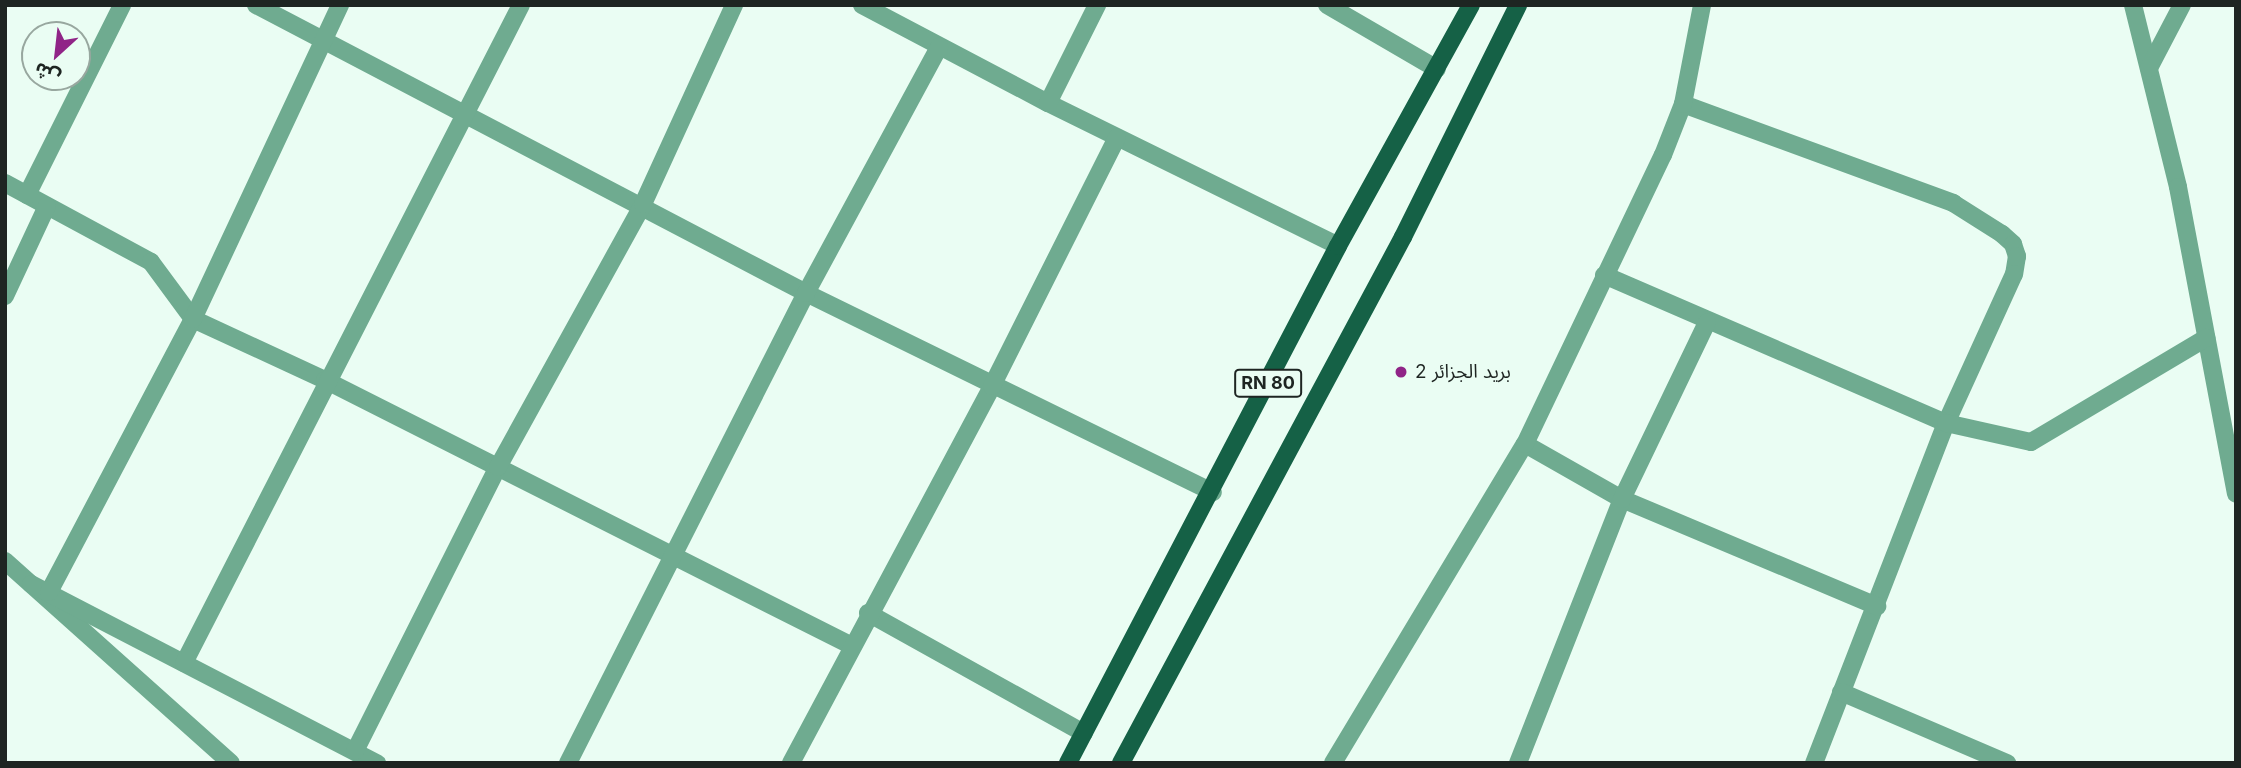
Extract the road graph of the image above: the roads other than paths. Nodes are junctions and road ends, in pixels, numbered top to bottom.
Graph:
1 (122, 5) edge
2 (256, 5) edge
3 (340, 5) edge
4 (520, 5) edge
5 (734, 5) edge
6 (862, 5) edge
7 (1097, 5) edge
8 (1327, 5) edge
9 (1471, 5) edge
10 (1518, 5) edge
11 (1702, 5) edge
12 (2133, 5) edge
13 (2182, 5) edge
14 (322, 40) junction
15 (939, 47) junction
16 (2149, 68) junction
17 (1437, 69) junction
18 (1048, 103) junction
19 (1683, 104) junction
20 (466, 114) junction
21 (1117, 138) junction
22 (5, 183) edge
23 (27, 195) junction
24 (643, 204) junction
25 (47, 206) junction
26 (1338, 246) junction
27 (1604, 275) junction
28 (806, 293) junction
29 (5, 296) edge
30 (193, 319) junction
31 (1707, 322) junction
32 (2206, 338) junction
33 (325, 380) junction
34 (992, 386) junction
35 (2227, 408) edge
36 (1946, 423) junction
37 (1525, 444) junction
38 (498, 467) junction
39 (1213, 492) junction
40 (2236, 494) edge
41 (1622, 499) junction
42 (674, 554) junction
43 (5, 561) edge
44 (31, 584) junction
45 (49, 592) junction
46 (1877, 606) junction
47 (868, 614) junction
48 (852, 646) junction
49 (184, 663) junction
50 (1841, 692) junction
51 (1084, 733) junction
52 (355, 751) junction
53 (231, 763) edge
54 (377, 763) edge
55 (568, 763) edge
56 (791, 763) edge
57 (1068, 763) edge
58 (1121, 763) edge
59 (1333, 763) edge
60 (1518, 763) edge
61 (1814, 763) edge
62 (2007, 763) edge

1 - 23 street
2 - 14 street
3 - 14 street
4 - 20 street
5 - 24 street
6 - 15 street
7 - 18 street
8 - 17 street
9 - 17 main road, RN 80
10 - 58 main road, RN 80
11 - 19 street
12 - 16 street
13 - 16 street
14 - 20 street
14 - 30 street
15 - 18 street
15 - 28 street
16 - 32 street
17 - 26 main road, RN 80
18 - 21 street
19 - 27 street
19 - 36 street
20 - 24 street
20 - 33 street
21 - 26 street
21 - 34 street
22 - 23 street
23 - 25 street
24 - 28 street
24 - 38 street
25 - 29 street
25 - 30 street
26 - 39 main road, RN 80
27 - 31 street
27 - 37 street
28 - 34 street
28 - 42 street
30 - 33 street
30 - 45 street
31 - 36 street
31 - 41 street
32 - 35 street
32 - 36 street
33 - 38 street
33 - 49 street
34 - 39 street
34 - 47 street
35 - 40 street
36 - 46 street
37 - 41 street
37 - 59 street
38 - 42 street
38 - 52 street
39 - 51 main road, RN 80
41 - 46 street
41 - 60 street
42 - 48 street
42 - 55 street
43 - 44 street
44 - 45 street
44 - 53 street
45 - 49 street
46 - 50 street
47 - 48 street
47 - 51 street
48 - 56 street
49 - 52 street
50 - 61 street
50 - 62 street
51 - 57 main road, RN 80
52 - 54 street

